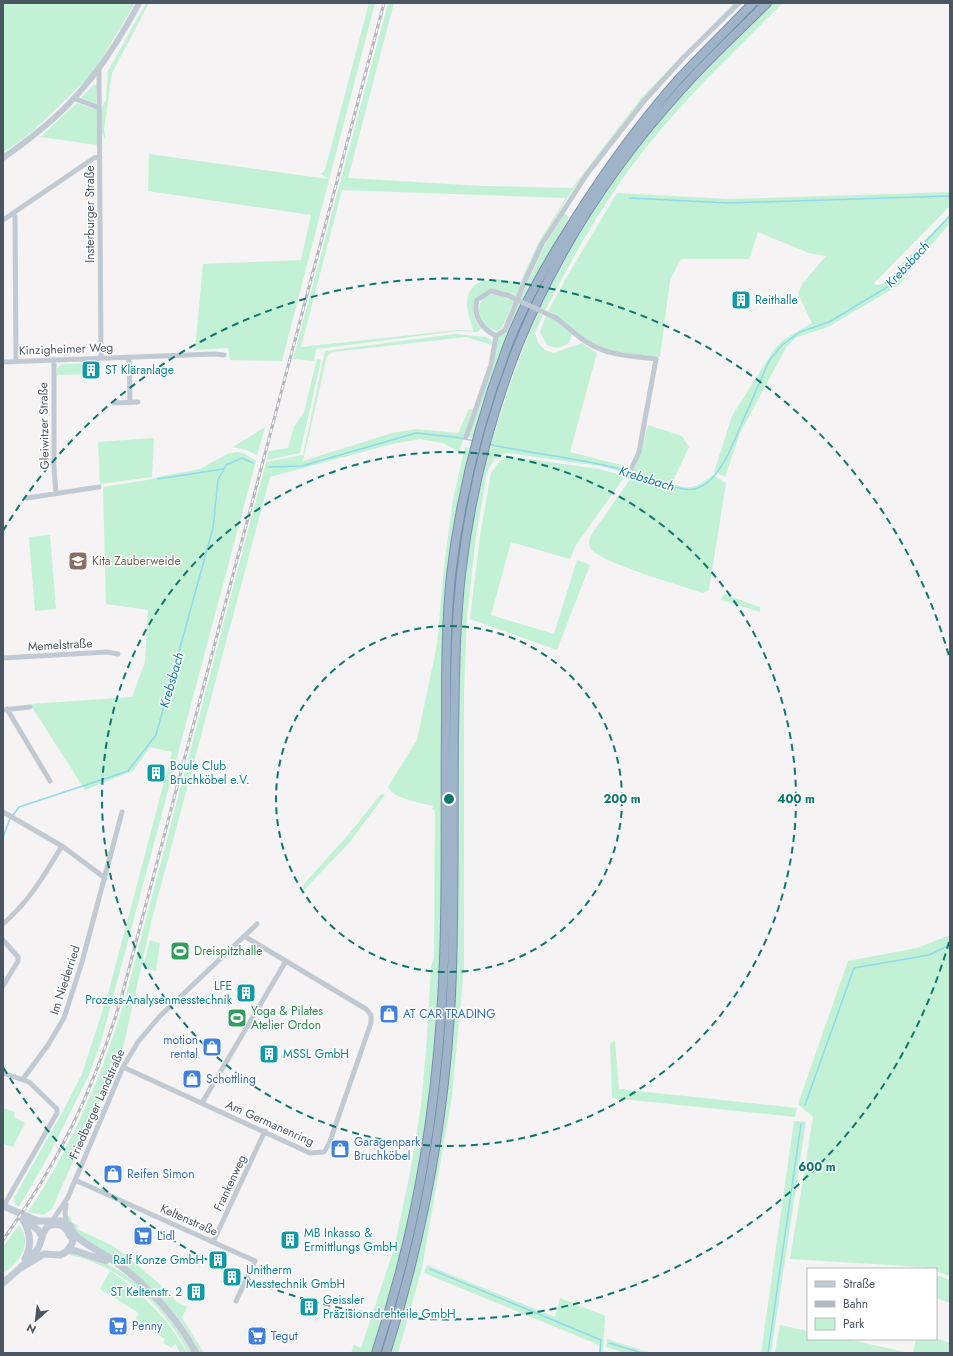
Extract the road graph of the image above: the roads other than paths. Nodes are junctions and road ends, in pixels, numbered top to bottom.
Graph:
1 (139, 3) edge
2 (739, 3) edge
3 (753, 3) edge
4 (767, 3) edge
5 (99, 70) junction
6 (76, 99) junction
7 (99, 108) junction
8 (100, 157) junction
9 (3, 158) edge
10 (13, 213) junction
11 (3, 220) edge
12 (496, 336) junction
13 (224, 355) dead end
14 (129, 357) junction
15 (101, 358) junction
16 (54, 360) junction
17 (16, 361) junction
18 (3, 362) edge
19 (138, 402) dead end
20 (114, 403) dead end
21 (130, 403) junction
22 (466, 437) dead end
23 (628, 476) dead end
24 (99, 487) dead end
25 (56, 493) junction
26 (27, 498) dead end
27 (118, 654) dead end
28 (3, 658) edge
29 (30, 707) dead end
30 (5, 710) edge
31 (50, 781) dead end
32 (3, 812) edge
33 (122, 812) dead end
34 (62, 846) junction
35 (105, 878) junction
36 (3, 924) edge
37 (257, 924) dead end
38 (244, 936) junction
39 (3, 940) edge
40 (286, 961) junction
41 (3, 986) edge
42 (123, 1067) junction
43 (3, 1073) edge
44 (23, 1079) junction
45 (202, 1103) junction
46 (265, 1131) junction
47 (75, 1180) junction
48 (68, 1197) junction
49 (3, 1207) edge
50 (20, 1216) junction
51 (53, 1220) junction
52 (67, 1223) junction
53 (47, 1228) junction
54 (74, 1237) junction
55 (41, 1238) junction
56 (213, 1242) junction
57 (68, 1250) junction
58 (51, 1253) junction
59 (19, 1269) junction
60 (124, 1270) junction
61 (3, 1283) edge
62 (236, 1301) dead end
63 (196, 1353) edge
64 (376, 1353) edge
65 (386, 1353) edge

1 - 5 street
2 - 12 street
3 - 64 highway
4 - 65 highway
5 - 6 street
5 - 7 street, Insterburger Straße
6 - 7 street
6 - 9 street
7 - 8 street, Insterburger Straße
8 - 10 street
8 - 15 street, Insterburger Straße
10 - 11 street
10 - 17 street
12 - 22 street
12 - 23 street, bridge
13 - 14 street, Kinzigheimer Weg
14 - 15 street, Kinzigheimer Weg
14 - 21 street, Kinzigheimer Weg
15 - 16 street, Kinzigheimer Weg
16 - 17 street, Kinzigheimer Weg
16 - 25 street, Gleiwitzer Straße
17 - 18 street, Kinzigheimer Weg
19 - 21 street
20 - 21 street
24 - 25 street
25 - 26 street
27 - 28 street, Memelstraße
29 - 30 street
30 - 31 street
32 - 34 street
33 - 35 street, Im Niederried
34 - 35 street
34 - 36 street
35 - 44 street, Im Niederried
37 - 38 street, Friedberger Landstraße
38 - 40 street, Am Germanenring
38 - 42 street, Friedberger Landstraße
39 - 41 street
40 - 45 street
40 - 46 street, Am Germanenring
42 - 45 street, Am Germanenring
42 - 47 street, Friedberger Landstraße
43 - 44 street
44 - 49 street
45 - 46 street, Am Germanenring
46 - 56 street, Frankenweg
47 - 48 street, Friedberger Landstraße
47 - 56 street, Keltenstraße
48 - 51 street, Friedberger Landstraße
48 - 52 street, Friedberger Landstraße
49 - 50 main road
50 - 51 main road
50 - 55 main road
50 - 59 main road
51 - 52 main road
51 - 53 street, Friedberger Landstraße
52 - 54 main road, Friedberger Landstraße
53 - 54 main road
53 - 55 main road, Friedberger Landstraße
54 - 57 main road
54 - 60 main road
55 - 58 main road
55 - 59 main road, Friedberger Landstraße
56 - 62 street, Keltenstraße
57 - 58 main road, Friedberger Landstraße
57 - 60 main road
58 - 59 main road, Friedberger Landstraße
59 - 61 main road, Friedberger Landstraße
60 - 63 main road

